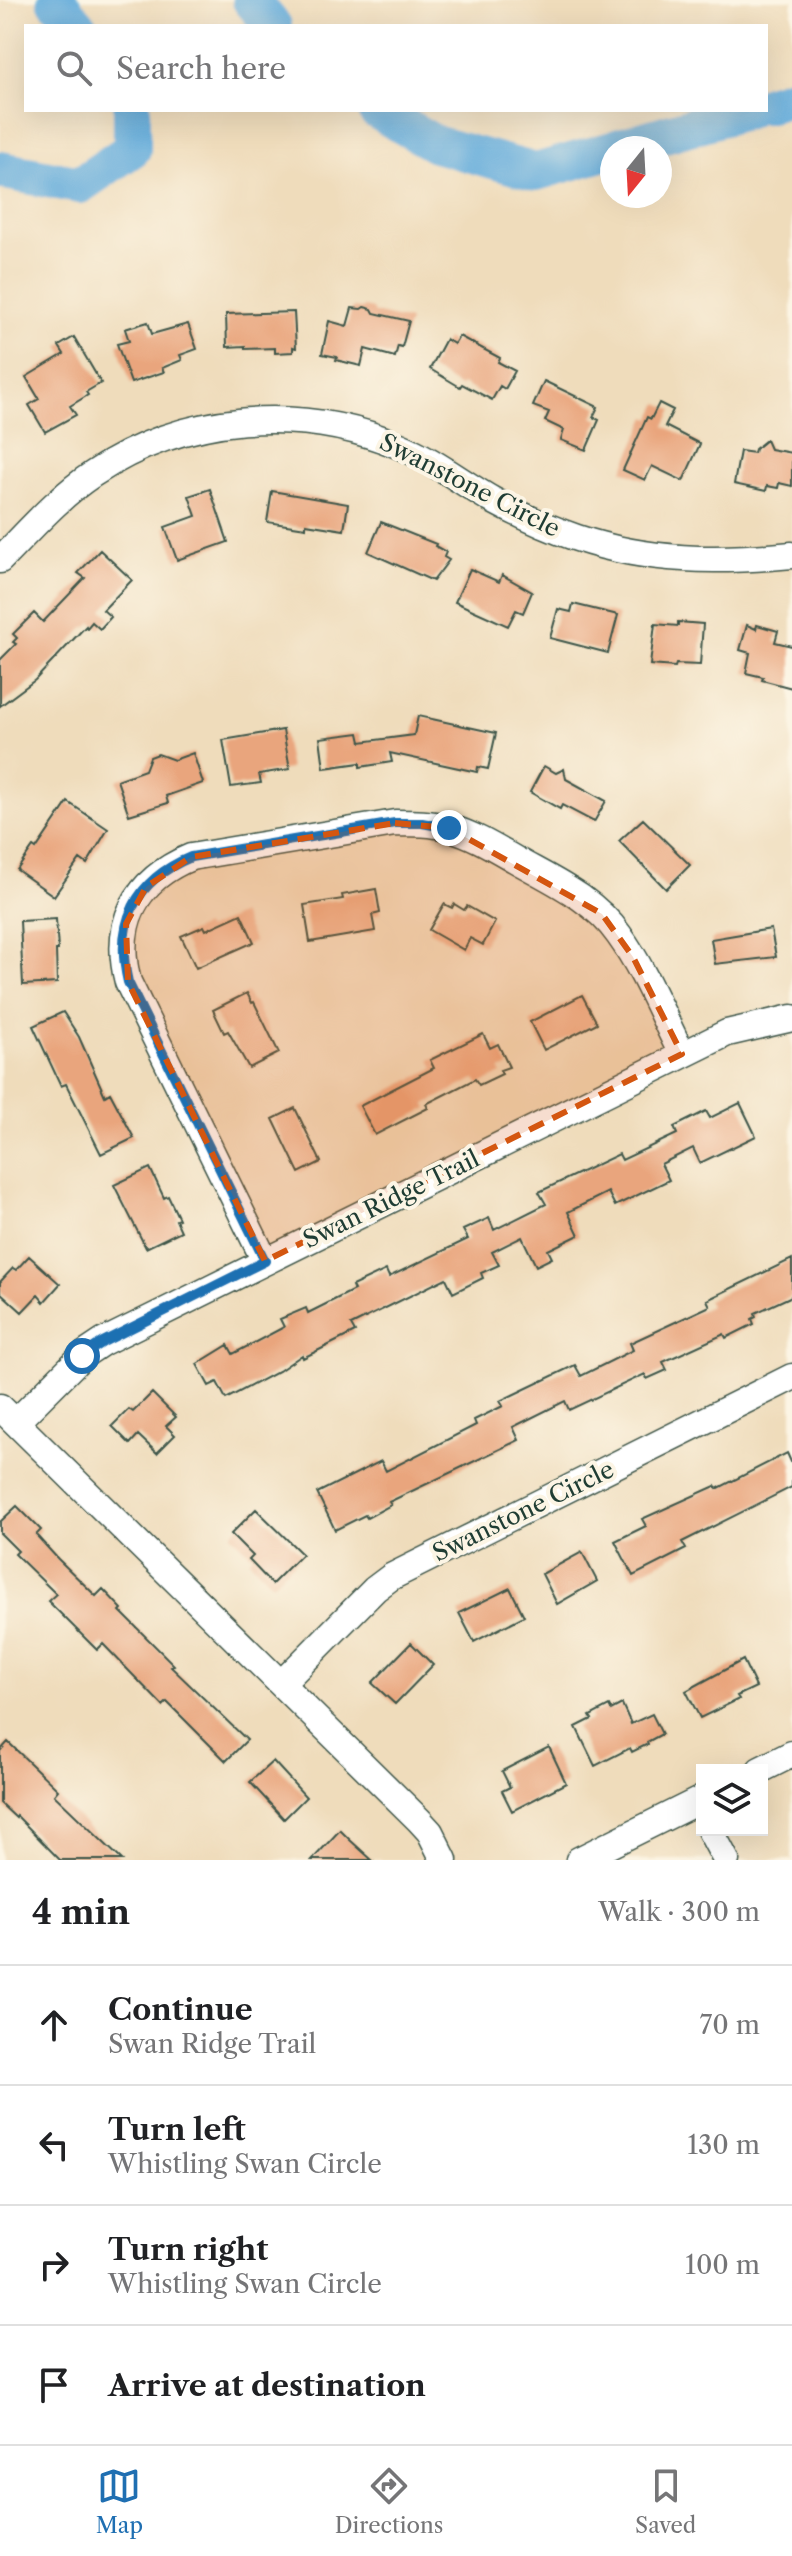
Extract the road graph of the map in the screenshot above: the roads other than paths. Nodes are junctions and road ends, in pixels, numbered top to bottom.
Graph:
1 (792, 555) edge
2 (0, 560) edge
3 (792, 1018) edge
4 (682, 1054) junction
5 (265, 1261) junction
6 (792, 1377) edge
7 (8, 1415) edge
8 (281, 1684) junction
9 (792, 1754) edge
10 (768, 1766) edge
11 (696, 1807) edge
12 (713, 1836) edge
13 (444, 1860) edge
14 (579, 1860) edge
15 (726, 1860) edge

1 - 2 street, Swanstone Circle
3 - 4 street, Swan Ridge Trail
4 - 5 street, Swan Ridge Trail
4 - 5 street
5 - 7 street, Swan Ridge Trail
6 - 8 street, Swanstone Circle
7 - 8 street
8 - 13 street
9 - 10 street
11 - 14 street
12 - 15 street

